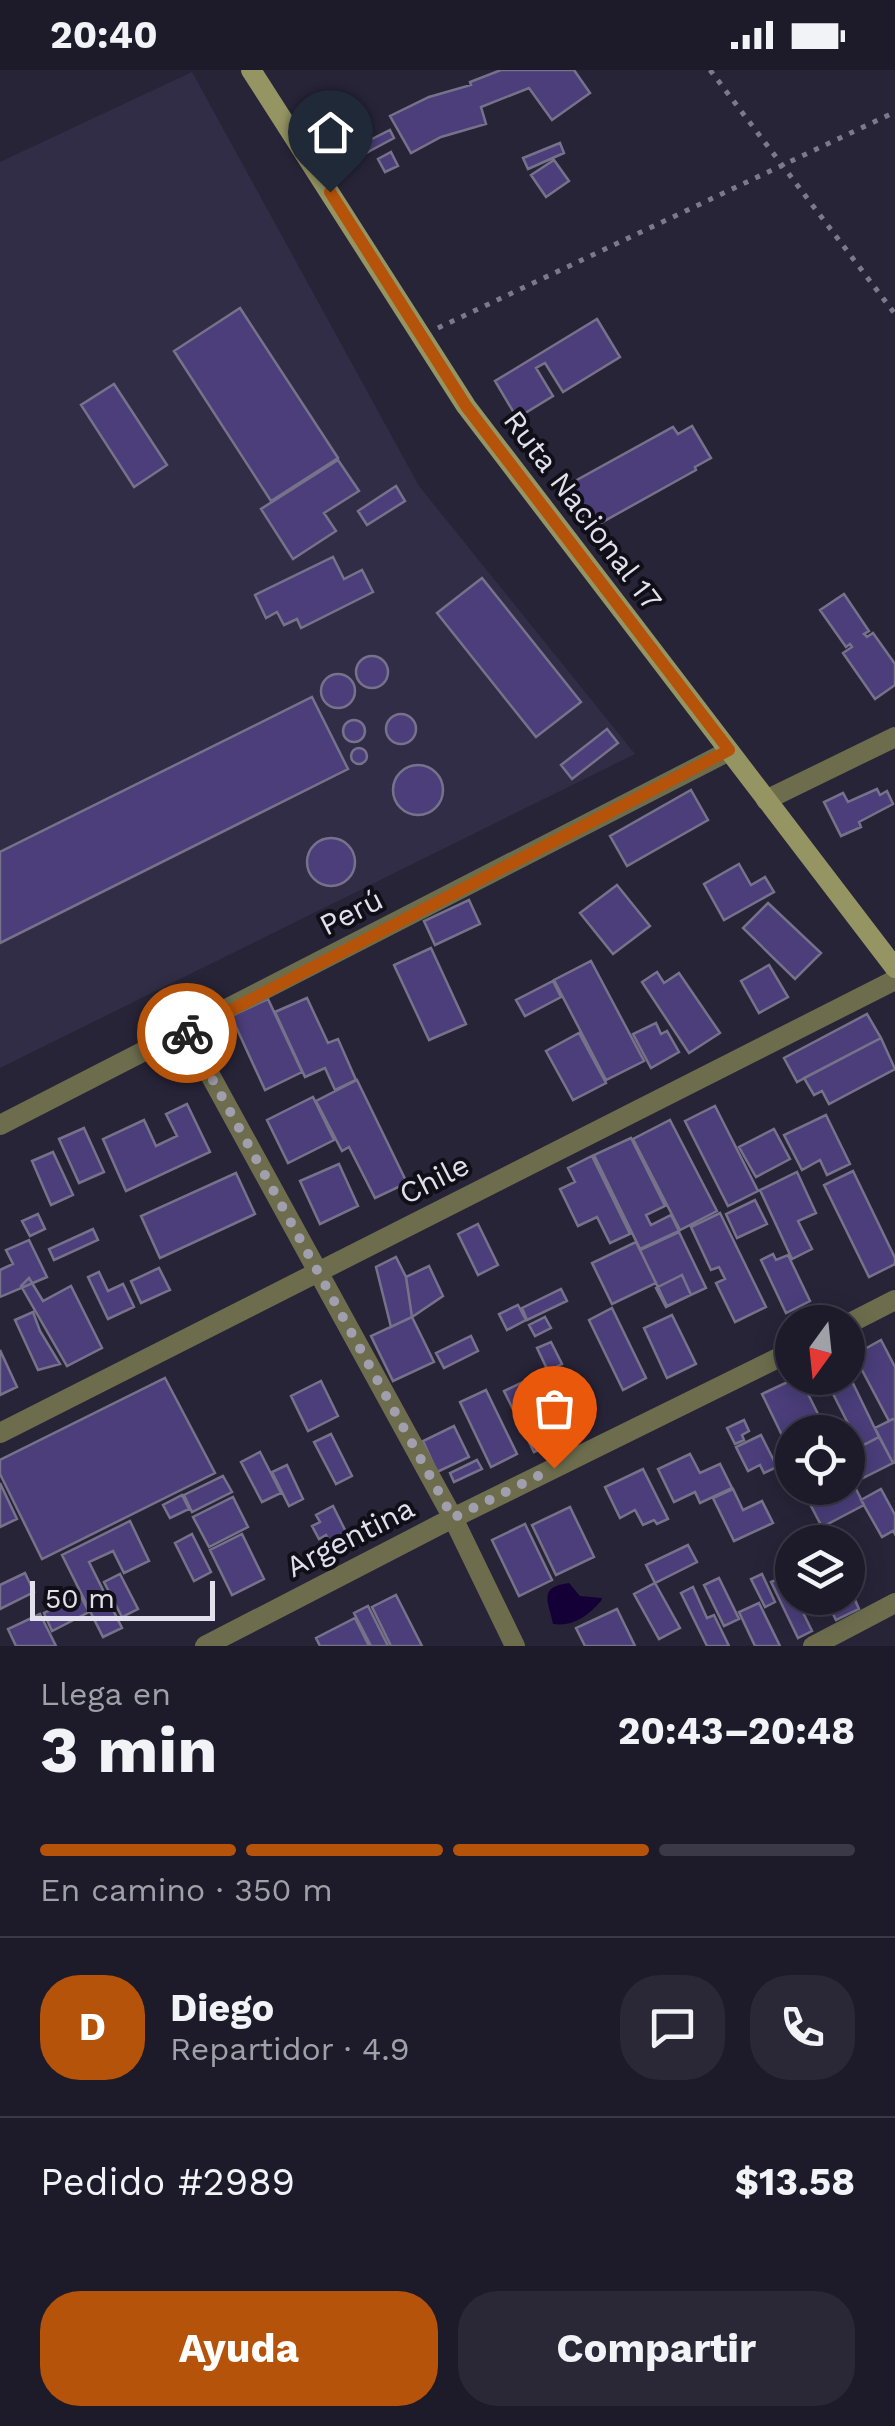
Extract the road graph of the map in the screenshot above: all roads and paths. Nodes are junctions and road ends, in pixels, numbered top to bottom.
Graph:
1 (251, 70) edge
2 (710, 70) edge
3 (895, 112) edge
4 (782, 166) junction
5 (895, 314) edge
6 (422, 336) junction
7 (895, 737) edge
8 (729, 750) junction
9 (766, 800) junction
10 (895, 968) edge
11 (895, 980) edge
12 (186, 1031) junction
13 (0, 1124) edge
14 (318, 1272) junction
15 (895, 1300) edge
16 (865, 1315) edge
17 (775, 1359) edge
18 (0, 1432) edge
19 (453, 1518) junction
20 (895, 1603) edge
21 (205, 1646) edge
22 (515, 1646) edge
23 (813, 1646) edge

1 - 6 street, Ruta Nacional 17
2 - 4 path
3 - 4 path
4 - 5 path
4 - 6 path
6 - 8 street, Ruta Nacional 17
7 - 9 street
8 - 9 street, Ruta Nacional 17
8 - 12 street, Perú
9 - 10 street, Ruta Nacional 17
11 - 14 street, Chile
12 - 13 street, Perú
12 - 14 street
14 - 18 street, Chile
14 - 19 street
15 - 16 street
17 - 19 street, Argentina
19 - 21 street, Argentina
19 - 22 street
20 - 23 street

